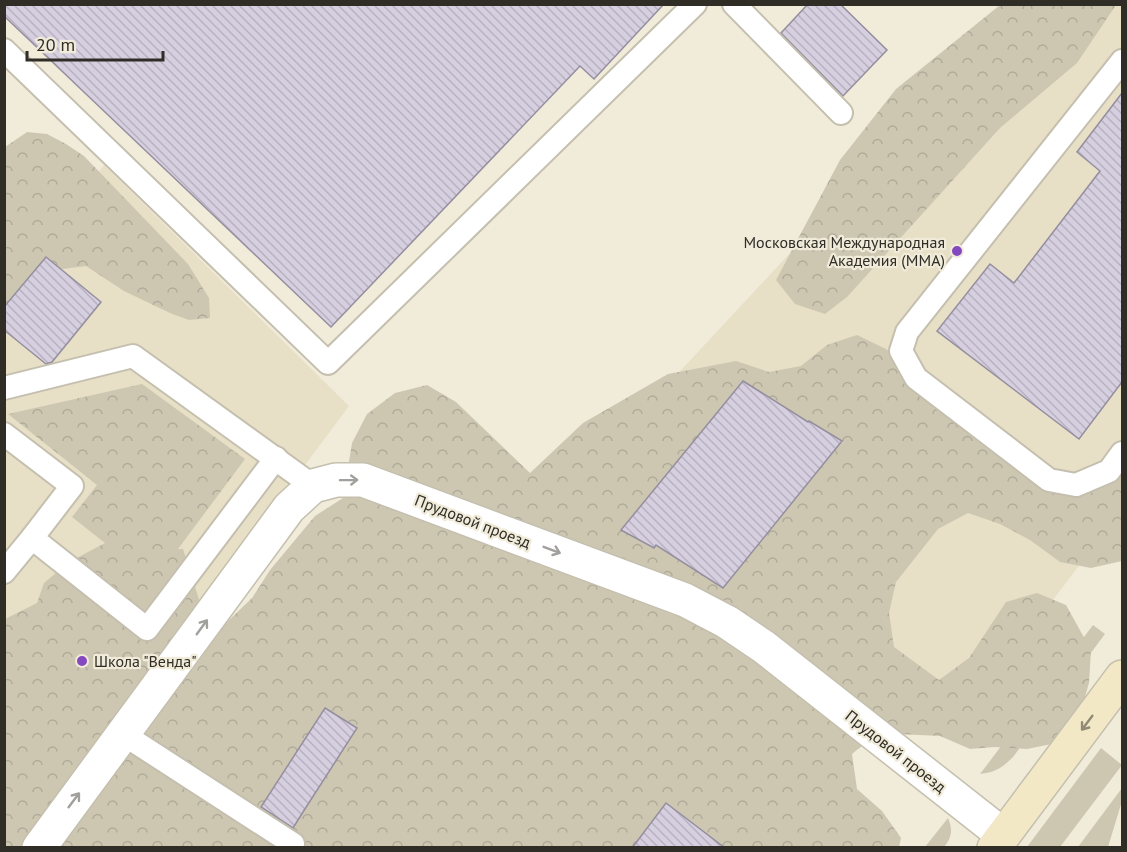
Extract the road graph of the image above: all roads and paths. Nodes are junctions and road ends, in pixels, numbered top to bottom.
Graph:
1 (695, 4) edge
2 (734, 4) edge
3 (4, 50) edge
4 (1122, 61) edge
5 (841, 113) dead end
6 (4, 388) edge
7 (4, 434) edge
8 (1122, 453) edge
9 (276, 458) junction
10 (313, 486) junction
11 (32, 538) junction
12 (4, 572) edge
13 (1122, 680) edge
14 (123, 734) junction
15 (999, 841) edge
16 (293, 844) dead end
17 (39, 848) edge

1 - 3 lane
2 - 5 lane
4 - 8 lane
6 - 9 lane
7 - 11 lane
9 - 10 lane
9 - 11 lane
14 -> 10 street
10 -> 15 street, Прудовой проезд
11 - 12 lane
13 -> 15 main road
14 - 16 lane
17 -> 14 street

